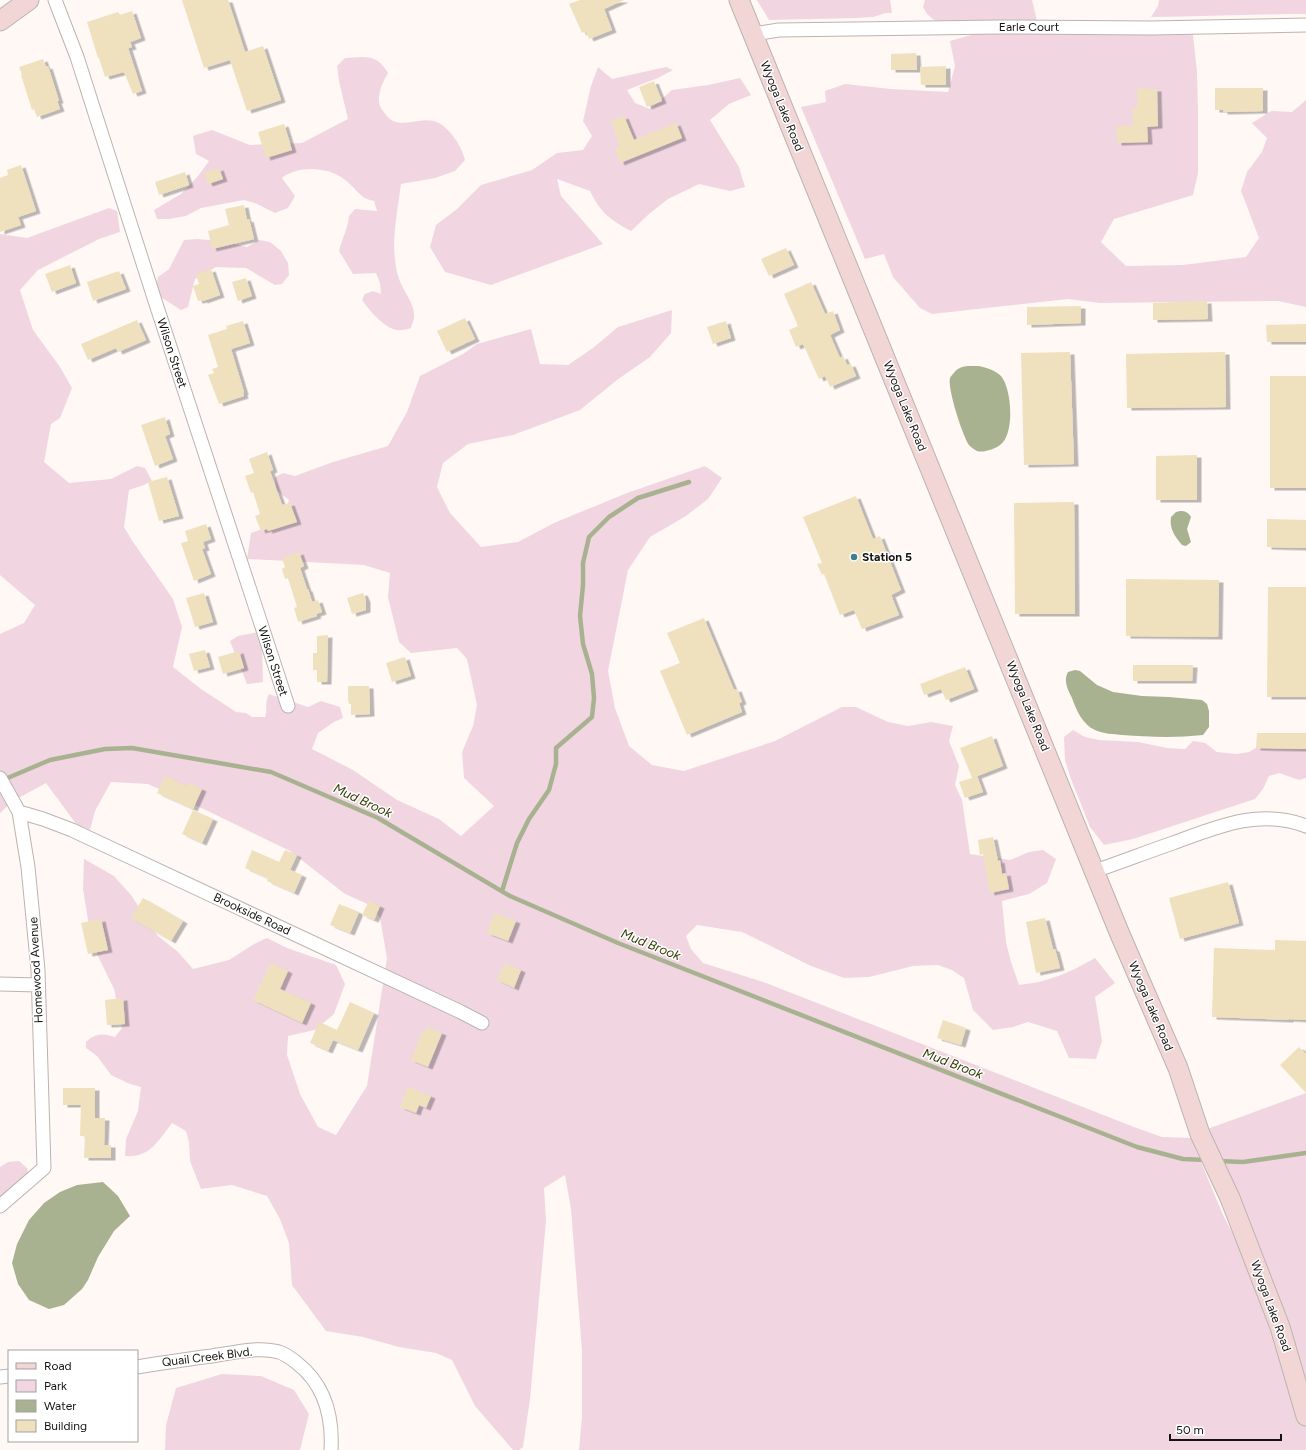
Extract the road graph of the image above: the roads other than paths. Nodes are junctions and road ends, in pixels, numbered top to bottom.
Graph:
1 (29, 0) edge
2 (55, 0) edge
3 (739, 0) edge
4 (0, 21) edge
5 (1306, 25) edge
6 (752, 34) junction
7 (288, 706) dead end
8 (0, 778) edge
9 (16, 806) junction
10 (1306, 826) edge
11 (1095, 871) junction
12 (0, 984) edge
13 (38, 984) junction
14 (482, 1023) dead end
15 (0, 1206) edge
16 (138, 1367) edge
17 (1306, 1416) edge
18 (331, 1450) edge

1 - 4 street
2 - 7 street, Wilson Street
3 - 6 street, Wyoga Lake Road
5 - 6 street, Earle Court
6 - 11 street, Wyoga Lake Road
8 - 9 street, Homewood Avenue
9 - 13 street, Homewood Avenue
9 - 14 street, Brookside Road
10 - 11 street
11 - 17 street, Wyoga Lake Road
12 - 13 street
13 - 15 street, Homewood Avenue
16 - 18 street, Quail Creek Blvd.

